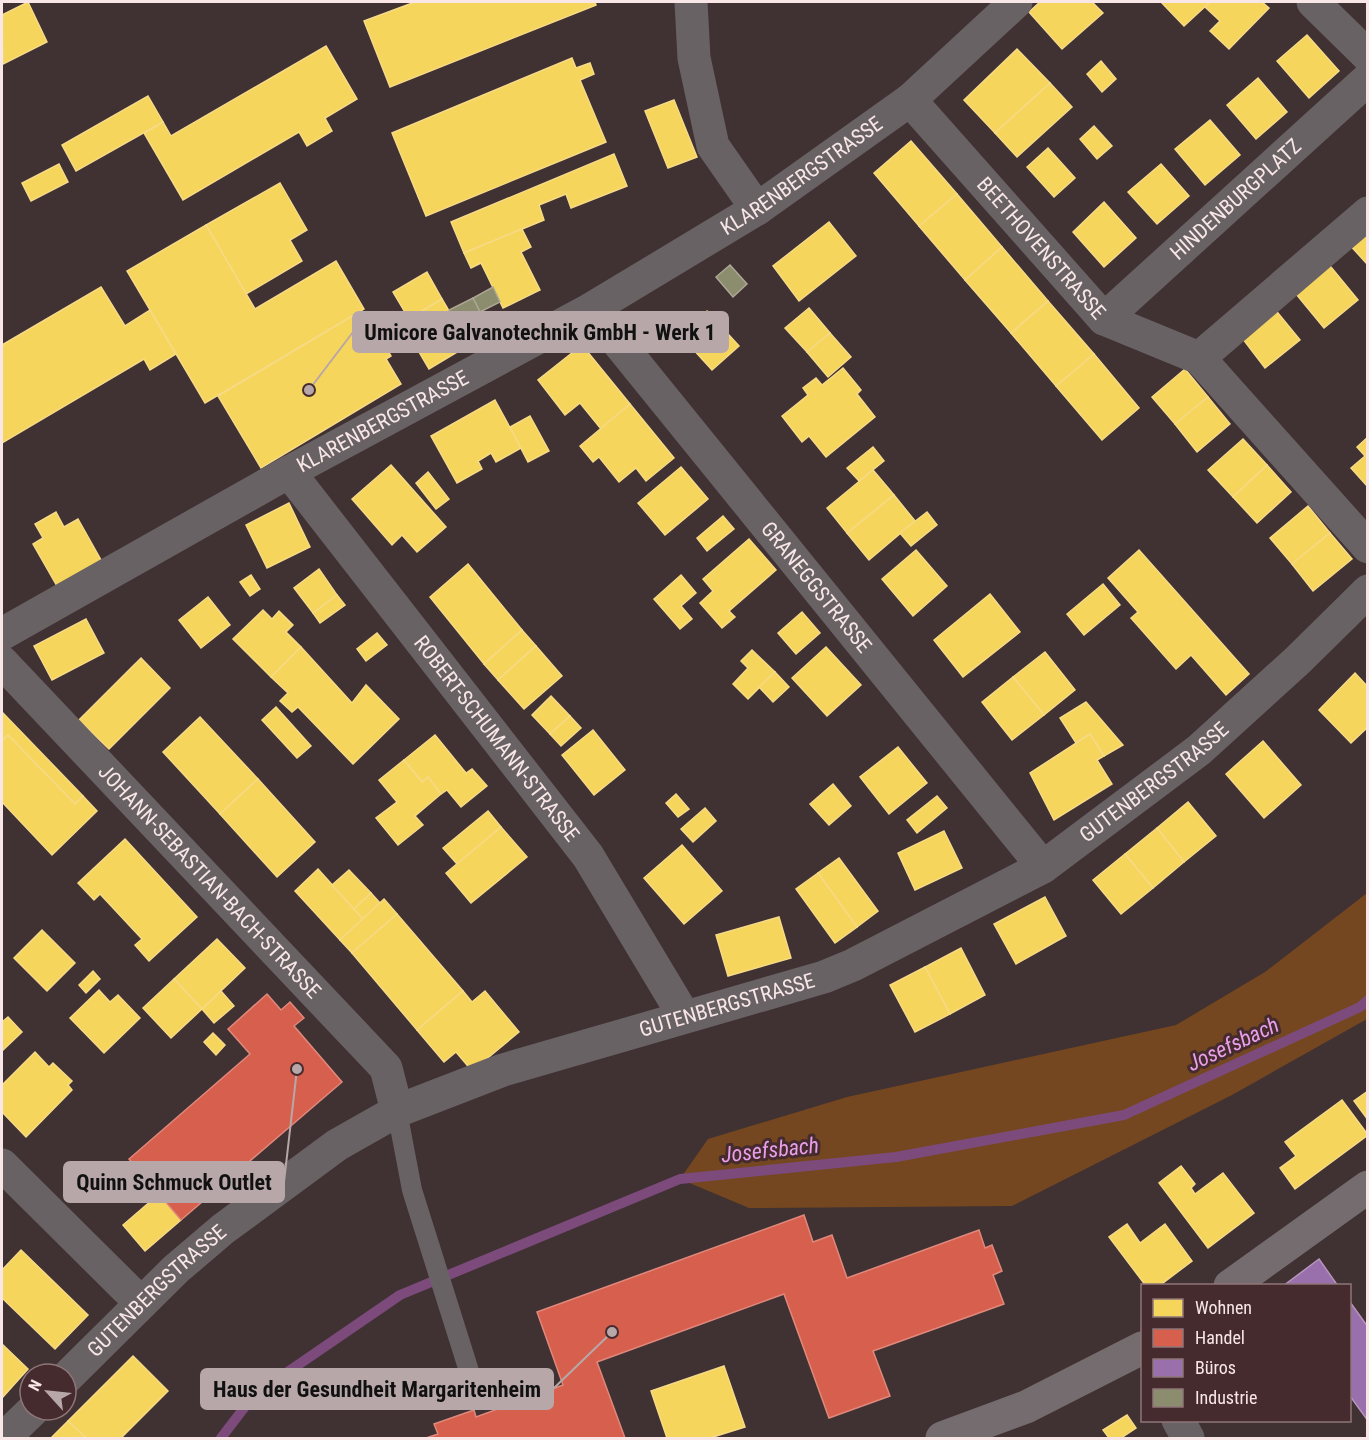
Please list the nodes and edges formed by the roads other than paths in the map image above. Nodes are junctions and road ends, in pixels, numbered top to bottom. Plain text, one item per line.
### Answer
1 (691, 2) edge
2 (1016, 2) edge
3 (1313, 2) edge
4 (1368, 56) edge
5 (1368, 79) edge
6 (910, 100) junction
7 (757, 209) junction
8 (1368, 213) edge
9 (591, 309) junction
10 (1104, 319) junction
11 (1199, 358) junction
12 (289, 472) junction
13 (1368, 547) edge
14 (1368, 591) edge
15 (2, 634) edge
16 (2, 662) edge
17 (1043, 867) junction
18 (684, 1016) junction
19 (397, 1111) junction
20 (2, 1165) edge
21 (1368, 1187) edge
22 (1233, 1284) edge
23 (141, 1303) junction
24 (1141, 1353) edge
25 (78, 1366) edge
26 (469, 1371) dead end
27 (21, 1422) edge
28 (1179, 1422) edge
29 (4, 1438) edge
30 (942, 1438) edge
31 (1188, 1438) edge

1 - 7 street
2 - 6 street, KLARENBERGSTRASSE
3 - 4 street
5 - 10 street, HINDENBURGPLATZ
6 - 7 street, KLARENBERGSTRASSE
6 - 10 street, BEETHOVENSTRASSE
7 - 9 street, KLARENBERGSTRASSE
8 - 11 street
9 - 12 street, KLARENBERGSTRASSE
9 - 17 street, GRANEGGSTRASSE
10 - 11 street, BEETHOVENSTRASSE
11 - 13 street, BEETHOVENSTRASSE
12 - 15 street, KLARENBERGSTRASSE
12 - 18 street, ROBERT-SCHUMANN-STRASSE
14 - 17 street, GUTENBERGSTRASSE
16 - 19 street, JOHANN-SEBASTIAN-BACH-STRASSE
17 - 18 street, GUTENBERGSTRASSE
18 - 19 street, GUTENBERGSTRASSE
19 - 23 street, GUTENBERGSTRASSE
19 - 26 lane
20 - 23 street
21 - 22 main road
23 - 25 street, GUTENBERGSTRASSE
24 - 30 main road
27 - 29 street
28 - 31 street

